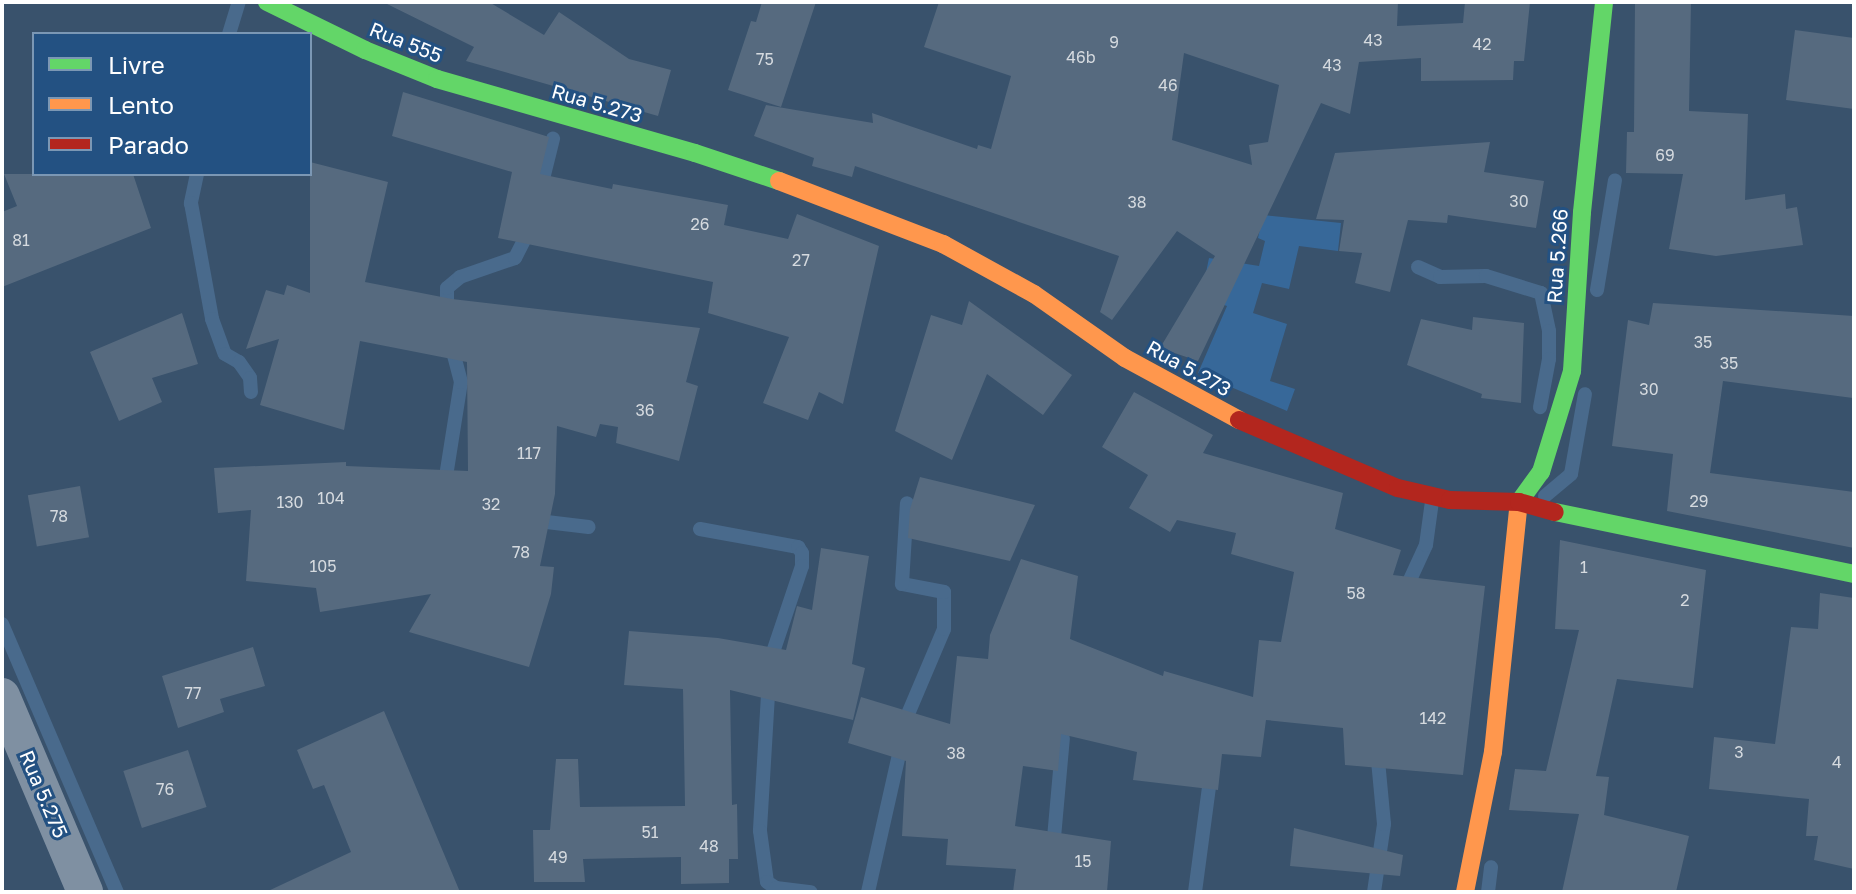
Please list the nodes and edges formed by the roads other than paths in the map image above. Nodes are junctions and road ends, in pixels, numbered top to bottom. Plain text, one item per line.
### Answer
1 (267, 2) edge
2 (1604, 2) edge
3 (534, 108) joint
4 (1519, 502) junction
5 (1854, 574) edge
6 (2, 696) edge
7 (85, 892) edge
8 (1465, 892) edge

1 - 3 street, Rua 555
2 - 4 street, Rua 5.266
3 - 4 street, Rua 5.273
4 - 5 street, Rua 5.273
4 - 8 street
6 - 7 street, Rua 5.275

